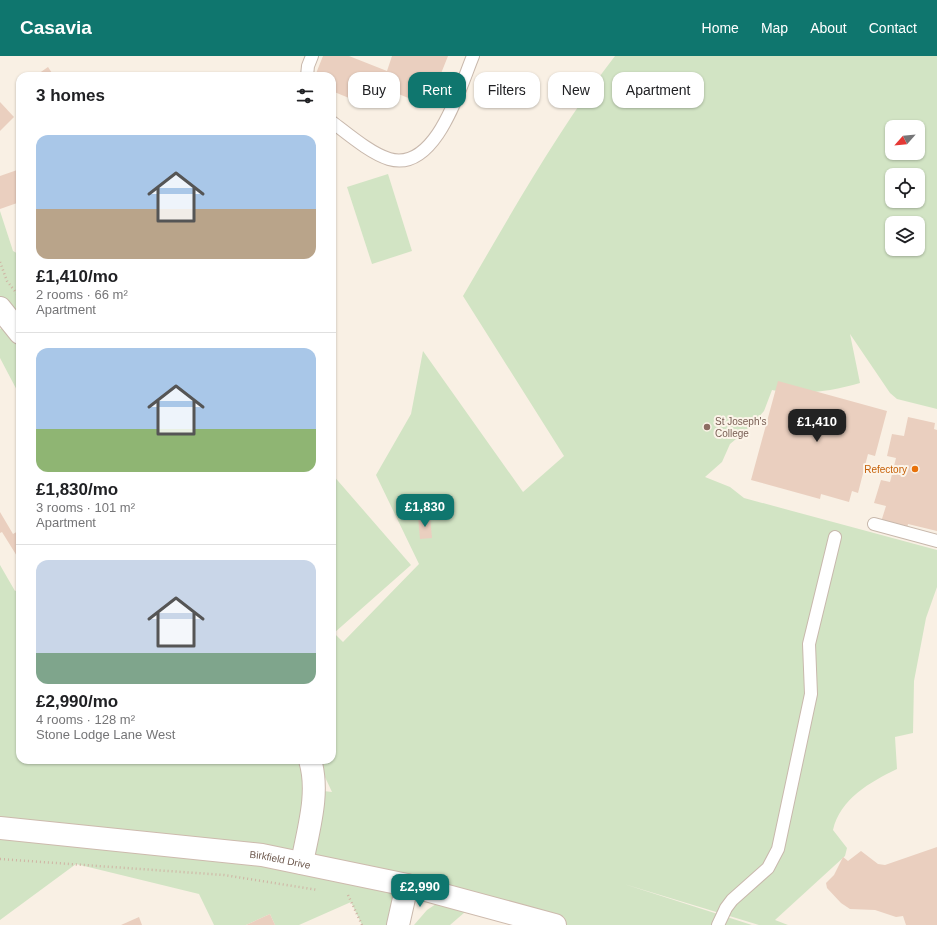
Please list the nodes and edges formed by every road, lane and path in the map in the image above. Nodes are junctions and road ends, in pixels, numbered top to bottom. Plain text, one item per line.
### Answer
1 (312, 56) edge
2 (473, 56) edge
3 (307, 72) edge
4 (336, 125) edge
5 (0, 262) edge
6 (16, 292) edge
7 (0, 308) edge
8 (16, 328) edge
9 (874, 524) dead end
10 (835, 537) dead end
11 (937, 541) edge
12 (311, 764) edge
13 (0, 828) edge
14 (0, 859) edge
15 (302, 863) junction
16 (407, 885) junction
17 (324, 891) dead end
18 (340, 893) dead end
19 (348, 895) junction
20 (356, 896) dead end
21 (362, 925) edge
22 (398, 925) edge
23 (555, 925) edge
24 (718, 925) edge

1 - 3 lane
2 - 4 lane
5 - 6 path
7 - 8 street
9 - 11 lane
10 - 24 lane
12 - 15 street
13 - 15 street, Birkfield Drive
14 - 17 path
15 - 16 street, Birkfield Drive
16 - 22 street
16 - 23 street, Birkfield Drive
18 - 19 path
19 - 20 path
19 - 21 path

